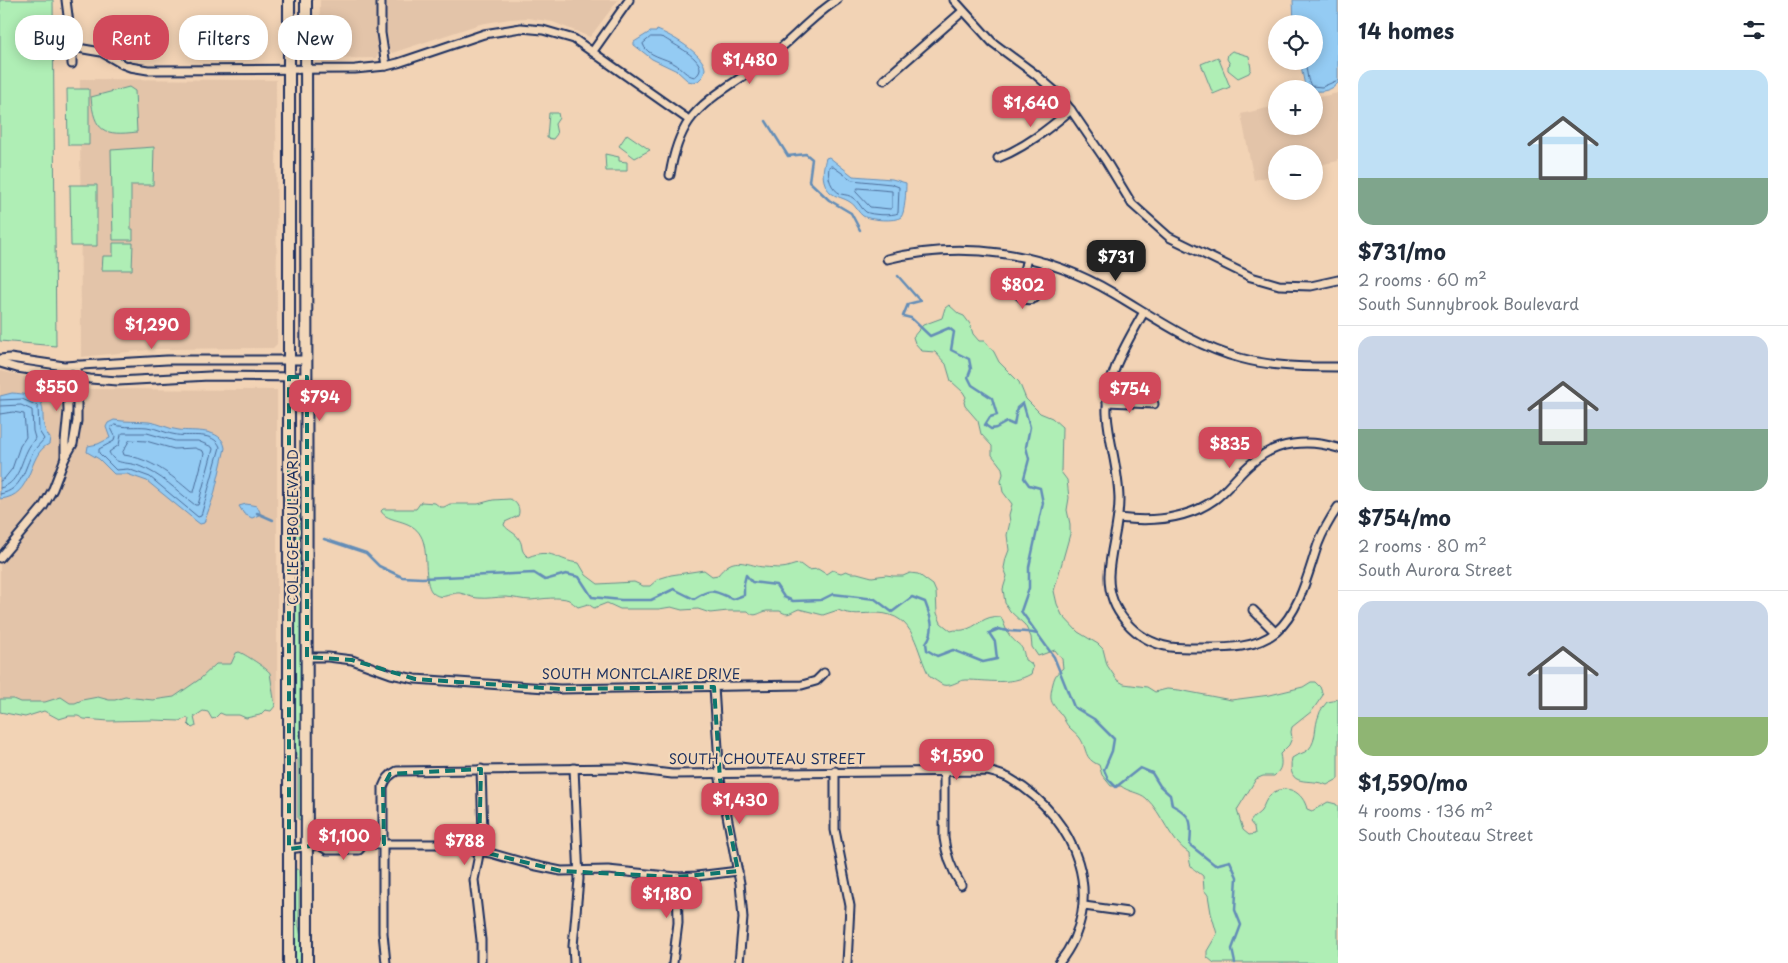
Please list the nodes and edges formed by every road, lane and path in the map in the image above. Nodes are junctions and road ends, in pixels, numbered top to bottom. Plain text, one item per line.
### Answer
1 (66, 0) edge
2 (289, 0) edge
3 (306, 0) edge
4 (381, 0) edge
5 (629, 0) edge
6 (837, 0) edge
7 (954, 0) edge
8 (963, 11) junction
9 (68, 15) edge
10 (83, 48) edge
11 (594, 51) junction
12 (72, 60) edge
13 (72, 64) dead end
14 (386, 66) junction
15 (289, 69) junction
16 (305, 69) junction
17 (884, 80) dead end
18 (1071, 110) junction
19 (689, 120) junction
20 (998, 158) dead end
21 (670, 175) dead end
22 (1027, 258) junction
23 (887, 259) dead end
24 (1046, 263) junction
25 (1338, 280) edge
26 (1144, 312) junction
27 (289, 360) junction
28 (307, 360) junction
29 (0, 361) edge
30 (77, 365) junction
31 (68, 366) junction
32 (1338, 367) edge
33 (67, 375) junction
34 (77, 377) junction
35 (289, 377) junction
36 (307, 377) junction
37 (1107, 402) junction
38 (1154, 404) dead end
39 (1338, 448) edge
40 (65, 458) junction
41 (1338, 508) edge
42 (1118, 518) junction
43 (0, 558) edge
44 (1253, 610) dead end
45 (1275, 632) junction
46 (307, 658) junction
47 (824, 673) dead end
48 (714, 687) junction
49 (574, 768) junction
50 (481, 769) junction
51 (944, 770) junction
52 (835, 772) junction
53 (719, 774) junction
54 (364, 844) junction
55 (384, 844) junction
56 (319, 845) junction
57 (308, 847) junction
58 (290, 849) junction
59 (479, 851) junction
60 (579, 871) junction
61 (738, 871) junction
62 (677, 876) junction
63 (961, 885) dead end
64 (1084, 906) junction
65 (1128, 912) dead end
66 (290, 963) edge
67 (307, 963) edge
68 (386, 963) edge
69 (482, 963) edge
70 (574, 963) edge
71 (673, 963) edge
72 (739, 963) edge
73 (847, 963) edge
74 (1059, 963) edge

1 - 9 street
2 - 15 main road, COLLEGE BOULEVARD
3 - 16 main road, COLLEGE BOULEVARD
4 - 14 street
5 - 11 street
6 - 19 street
7 - 8 street
8 - 17 street
8 - 18 street
10 - 15 street
11 - 14 street
11 - 19 street
12 - 13 street
14 - 16 street
15 - 16 street
15 - 27 main road, COLLEGE BOULEVARD
16 - 28 main road, COLLEGE BOULEVARD
18 - 20 street
18 - 25 street
19 - 21 street
22 - 23 street
22 - 24 street
22 - 24 street
24 - 26 street
26 - 32 street
26 - 37 street
27 - 28 street
27 - 30 street
27 - 35 main road, COLLEGE BOULEVARD
28 - 36 main road, COLLEGE BOULEVARD
29 - 31 street
29 - 33 street
30 - 31 street
30 - 34 street
31 - 33 street
33 - 34 street
33 - 40 street
34 - 35 street
34 - 40 street
35 - 36 street
35 - 58 main road, COLLEGE BOULEVARD
36 - 46 main road, COLLEGE BOULEVARD
37 - 38 street
37 - 42 street
39 - 42 street
40 - 43 street
41 - 45 street
42 - 45 street
44 - 45 street
46 - 48 street, SOUTH MONTCLAIRE DRIVE
46 - 57 main road, COLLEGE BOULEVARD
47 - 48 street, SOUTH MONTCLAIRE DRIVE
48 - 53 street
49 - 50 street, SOUTH CHOUTEAU STREET
49 - 53 street, SOUTH CHOUTEAU STREET
49 - 60 street
50 - 55 street, SOUTH CHOUTEAU STREET
50 - 59 street
51 - 52 street, SOUTH CHOUTEAU STREET
51 - 63 street
51 - 64 street, SOUTH CHOUTEAU STREET
52 - 53 street, SOUTH CHOUTEAU STREET
52 - 73 street
53 - 61 street
54 - 55 street
54 - 56 street
54 - 56 street
55 - 59 street
55 - 68 street
56 - 57 street
57 - 58 street
57 - 67 main road, COLLEGE BOULEVARD
58 - 66 main road, COLLEGE BOULEVARD
59 - 60 street
59 - 69 street
60 - 62 street
60 - 70 street
61 - 62 street
61 - 72 street
62 - 71 street
64 - 65 street
64 - 74 street, SOUTH CHOUTEAU STREET

